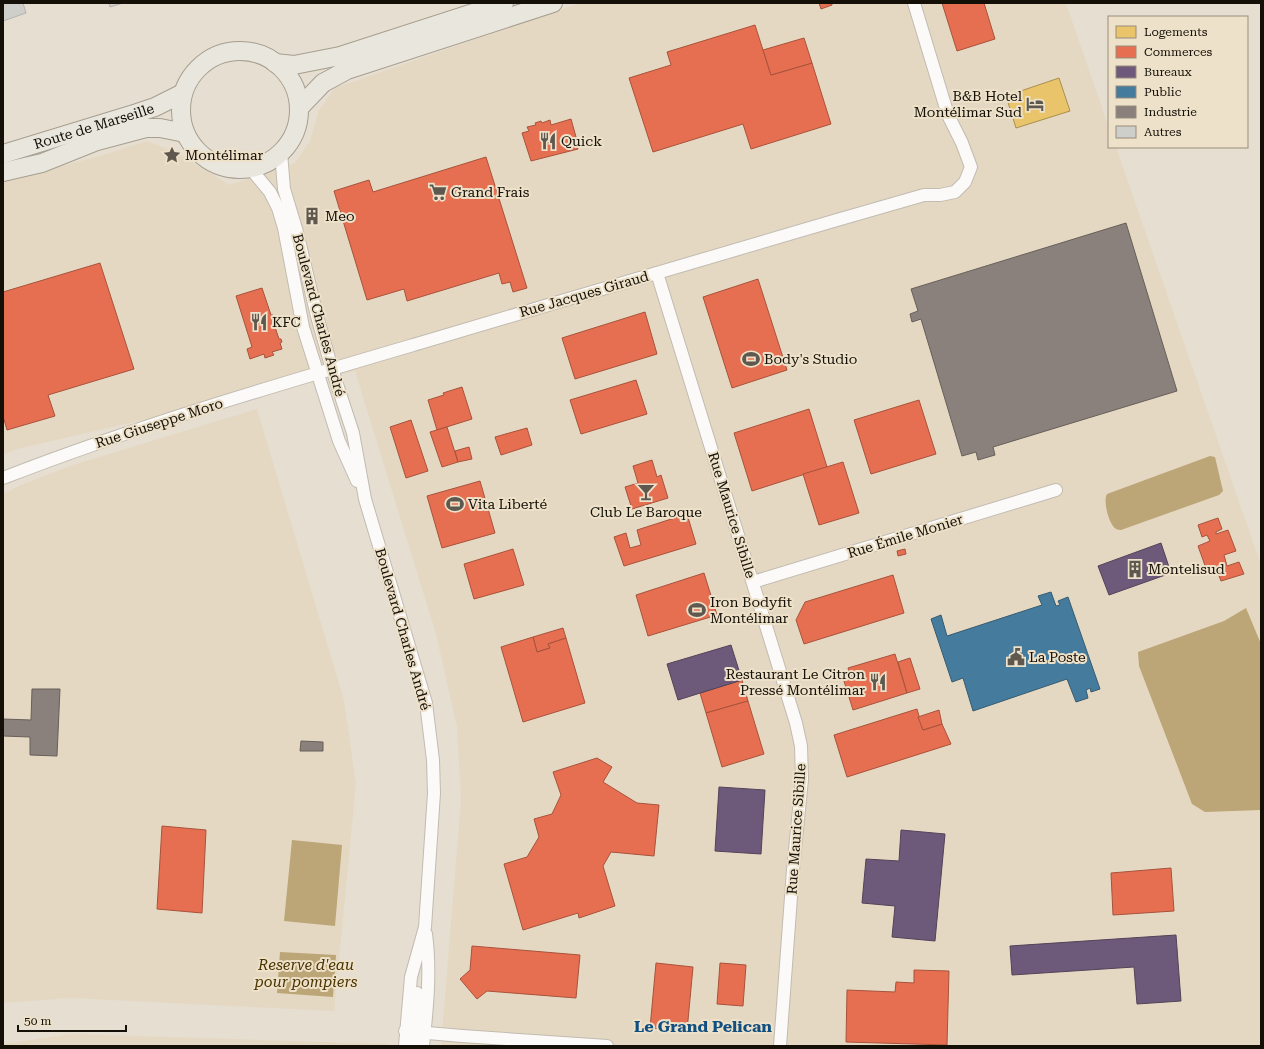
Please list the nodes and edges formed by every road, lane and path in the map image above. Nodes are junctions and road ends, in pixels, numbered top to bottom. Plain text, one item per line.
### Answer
1 (504, 3) edge
2 (553, 3) edge
3 (914, 3) edge
4 (275, 63) junction
5 (183, 92) junction
6 (299, 108) junction
7 (185, 134) junction
8 (281, 153) junction
9 (3, 154) edge
10 (251, 169) junction
11 (3, 172) edge
12 (657, 273) junction
13 (324, 371) junction
14 (3, 478) edge
15 (1056, 490) dead end
16 (365, 499) junction
17 (753, 582) junction
18 (425, 927) junction
19 (415, 1031) junction
20 (405, 1046) edge
21 (414, 1046) edge
22 (423, 1046) edge
23 (607, 1046) edge
24 (780, 1046) edge

1 - 4 main road
2 - 6 main road
3 - 12 street, Rue Jacques Giraud
4 - 5 main road
4 - 6 main road
5 - 7 main road
5 - 9 main road, Route de Marseille
6 - 8 main road
7 - 10 main road
7 - 11 main road, Route de Marseille
8 - 10 main road
8 - 13 street, Boulevard Charles André
10 - 13 street, Boulevard Charles André
12 - 13 street, Rue Jacques Giraud
12 - 17 street, Rue Maurice Sibille
13 - 14 street, Rue Giuseppe Moro
13 - 16 street, Boulevard Charles André
13 - 16 street, Boulevard Charles André
15 - 17 street, Rue Émile Monier
16 - 18 street, Boulevard Charles André
17 - 24 street, Rue Maurice Sibille
18 - 19 street, Boulevard Charles André
18 - 19 street, Boulevard Charles André
19 - 20 street, Boulevard Charles André
19 - 21 street
19 - 22 street, Boulevard Charles André
19 - 23 street

